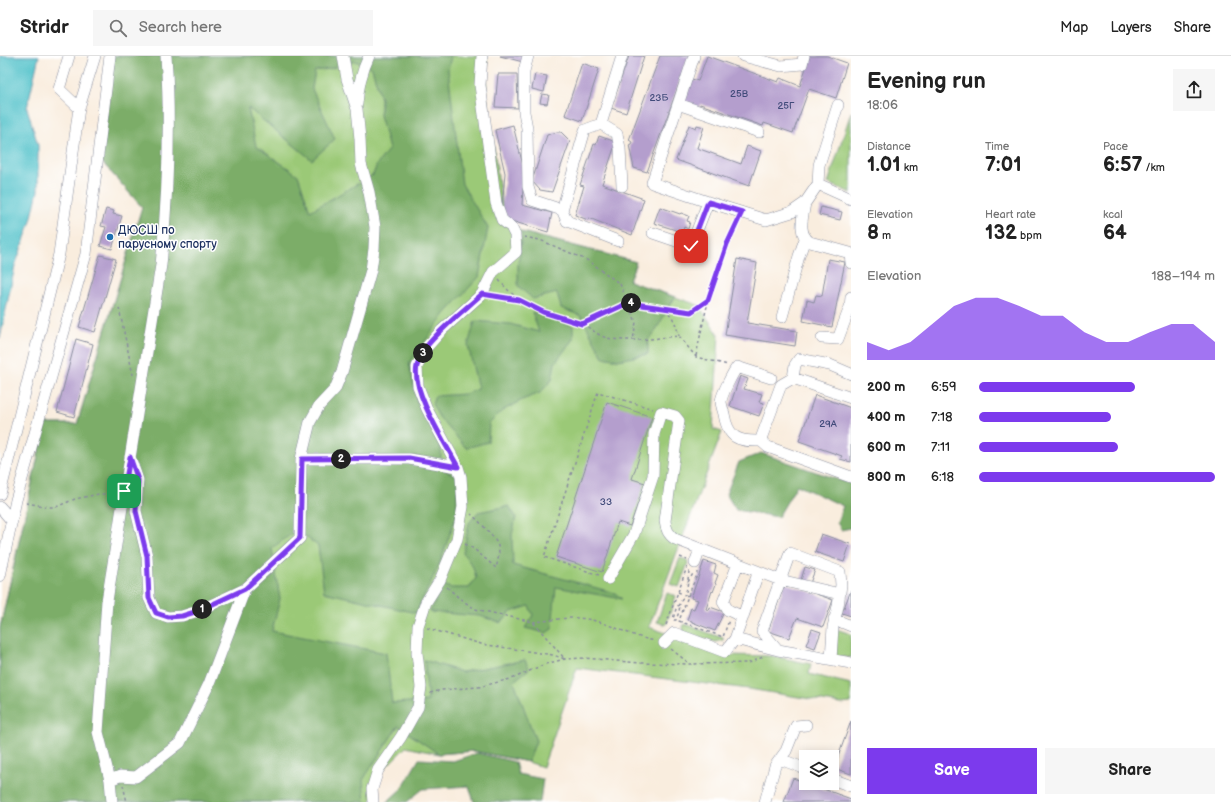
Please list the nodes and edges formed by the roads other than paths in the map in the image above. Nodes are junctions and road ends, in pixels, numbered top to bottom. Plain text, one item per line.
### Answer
1 (69, 56) edge
2 (95, 56) edge
3 (110, 56) edge
4 (166, 56) edge
5 (343, 56) edge
6 (369, 56) edge
7 (482, 56) edge
8 (528, 56) edge
9 (622, 56) edge
10 (694, 56) edge
11 (743, 56) edge
12 (804, 56) edge
13 (678, 104) junction
14 (838, 105) dead end
15 (79, 108) junction
16 (357, 109) junction
17 (601, 124) junction
18 (759, 132) dead end
19 (818, 184) junction
20 (622, 186) dead end
21 (851, 199) edge
22 (708, 202) junction
23 (805, 202) junction
24 (562, 210) junction
25 (653, 233) dead end
26 (805, 239) junction
27 (618, 241) dead end
28 (851, 263) edge
29 (851, 297) edge
30 (782, 317) dead end
31 (822, 338) dead end
32 (851, 374) edge
33 (771, 378) dead end
34 (793, 378) junction
35 (851, 398) edge
36 (761, 441) junction
37 (130, 457) junction
38 (302, 459) junction
39 (458, 467) junction
40 (851, 477) edge
41 (0, 494) edge
42 (0, 507) edge
43 (12, 521) junction
44 (700, 549) junction
45 (738, 564) junction
46 (694, 567) road end
47 (0, 576) edge
48 (608, 578) road end
49 (756, 579) dead end
50 (780, 580) junction
51 (245, 589) junction
52 (840, 594) junction
53 (743, 616) junction
54 (834, 619) junction
55 (851, 626) edge
56 (735, 639) junction
57 (664, 643) road end
58 (778, 650) junction
59 (831, 659) junction
60 (851, 663) edge
61 (806, 725) dead end
62 (780, 759) junction
63 (799, 766) edge
64 (115, 778) junction
65 (839, 782) edge
66 (851, 786) edge
67 (112, 802) edge
68 (373, 802) edge
69 (765, 802) edge

1 - 15 lane
2 - 15 lane
3 - 43 lane
4 - 37 lane
5 - 16 lane
6 - 16 lane
7 - 39 lane
8 - 24 lane
9 - 17 lane
10 - 13 lane
11 - 12 lane
13 - 18 lane
13 - 22 lane
14 - 19 lane
15 - 41 lane
16 - 38 lane
17 - 20 lane
17 - 24 lane
19 - 21 lane
19 - 23 lane
22 - 23 lane
22 - 25 lane
23 - 26 lane
24 - 27 lane
26 - 28 lane
26 - 30 lane
29 - 31 lane
32 - 34 lane
33 - 36 lane
34 - 35 lane
34 - 36 lane
36 - 40 lane
37 - 51 lane
37 - 64 lane
38 - 39 lane
38 - 51 lane
39 - 68 lane
42 - 43 lane
43 - 47 lane
44 - 45 lane
44 - 46 lane
44 - 48 lane
45 - 50 lane
45 - 53 lane
49 - 53 lane
50 - 52 lane
50 - 52 lane
50 - 58 lane
51 - 64 lane
52 - 54 lane
53 - 56 lane
54 - 55 lane
54 - 59 lane
56 - 57 lane
56 - 58 lane
58 - 59 lane
59 - 60 lane
61 - 62 lane
62 - 63 lane
62 - 69 lane
64 - 67 lane
65 - 66 lane

